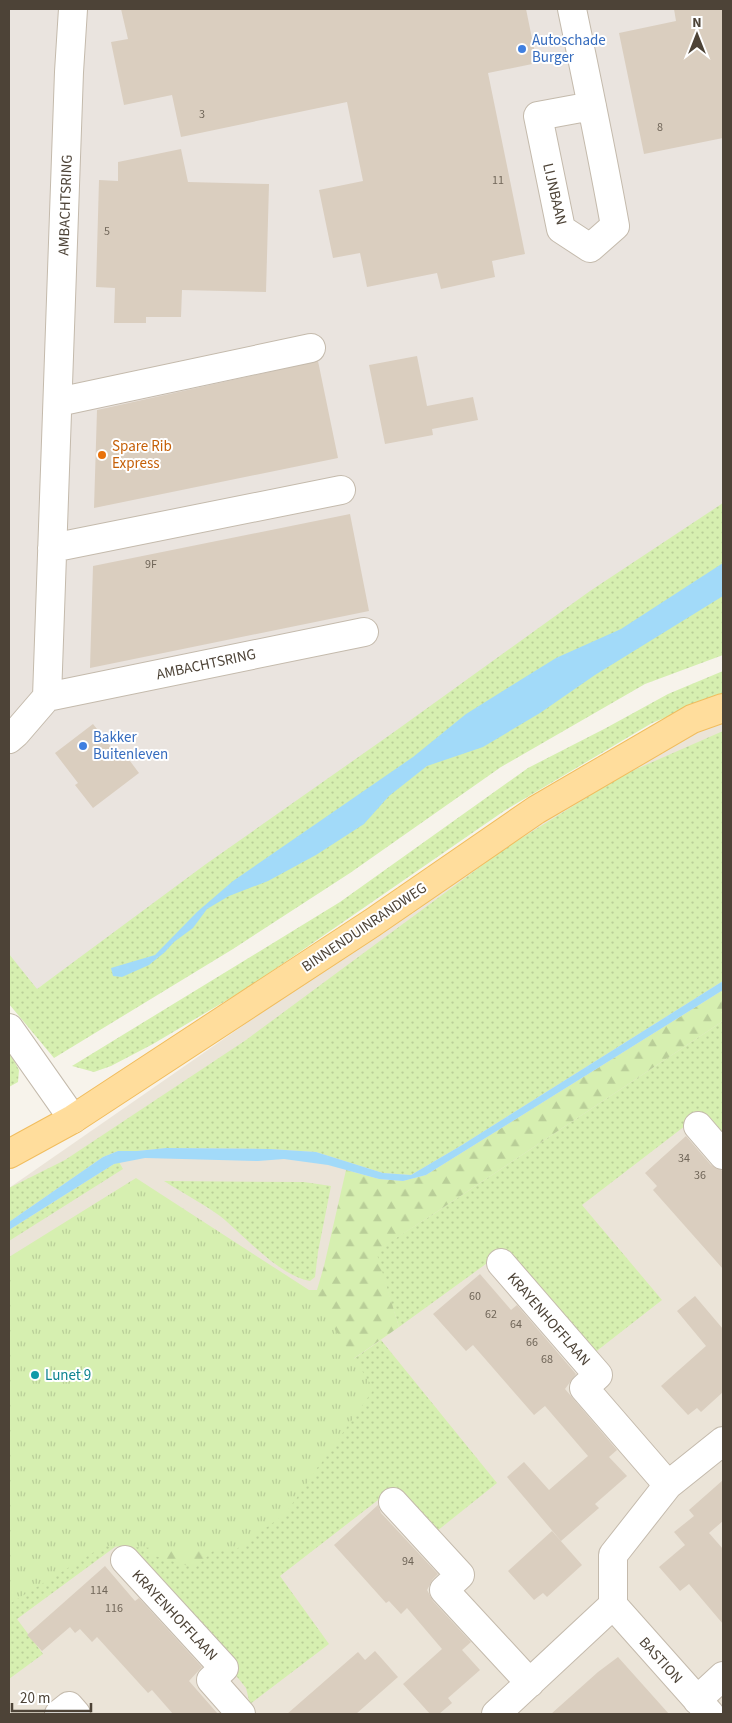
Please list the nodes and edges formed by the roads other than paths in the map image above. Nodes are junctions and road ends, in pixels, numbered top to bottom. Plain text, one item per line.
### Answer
1 (74, 9) edge
2 (572, 9) edge
3 (592, 106) junction
4 (311, 348) dead end
5 (58, 402) junction
6 (341, 490) dead end
7 (52, 548) junction
8 (364, 632) dead end
9 (47, 697) junction
10 (723, 708) edge
11 (9, 739) edge
12 (9, 1028) edge
13 (73, 1119) junction
14 (698, 1126) dead end
15 (9, 1154) edge
16 (723, 1155) edge
17 (501, 1263) dead end
18 (723, 1441) edge
19 (668, 1486) junction
20 (393, 1502) dead end
21 (125, 1560) dead end
22 (613, 1605) junction
23 (723, 1676) edge
24 (530, 1683) junction
25 (704, 1707) edge
26 (59, 1714) edge
27 (76, 1714) edge
28 (241, 1714) edge
29 (496, 1714) edge

1 - 5 street, AMBACHTSRING
2 - 3 street, LIJNBAAN
3 - 3 street, LIJNBAAN
4 - 5 street
5 - 7 street, AMBACHTSRING
6 - 7 street
7 - 9 street, AMBACHTSRING
8 - 9 street, AMBACHTSRING
9 - 11 street
10 - 13 main road, BINNENDUINRANDWEG
12 - 13 street
13 - 15 main road, BINNENDUINRANDWEG
14 - 16 street
17 - 19 street, KRAYENHOFFLAAN
18 - 19 street
19 - 22 street
20 - 24 street
21 - 28 street, KRAYENHOFFLAAN
22 - 24 street
22 - 25 street, BASTION
23 - 25 street
24 - 29 street
26 - 27 street

